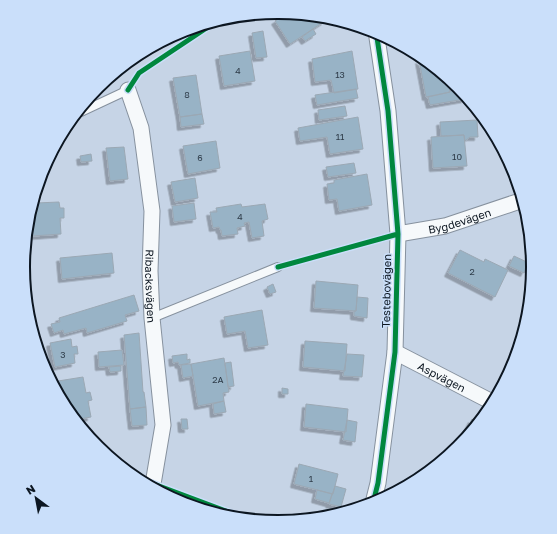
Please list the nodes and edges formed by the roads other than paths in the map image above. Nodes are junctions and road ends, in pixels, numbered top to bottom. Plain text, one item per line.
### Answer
1 (377, 40) edge
2 (128, 90) joint
3 (87, 109) edge
4 (518, 202) edge
5 (398, 234) junction
6 (278, 267) dead end
7 (152, 318) junction
8 (395, 352) junction
9 (488, 400) edge
10 (153, 482) edge
11 (375, 495) edge

1 - 5 street, Testebovägen
2 - 3 lane
2 - 7 street, Ribacksvägen
4 - 5 street, Bygdevägen
5 - 8 street, Testebovägen
6 - 7 lane
7 - 10 street, Ribacksvägen
8 - 9 street, Aspvägen
8 - 11 street, Testebovägen

